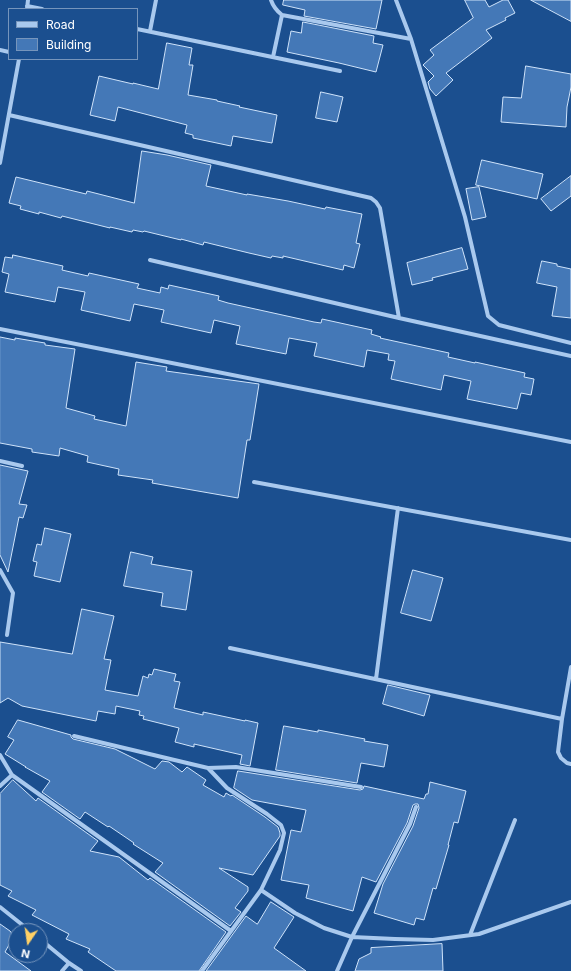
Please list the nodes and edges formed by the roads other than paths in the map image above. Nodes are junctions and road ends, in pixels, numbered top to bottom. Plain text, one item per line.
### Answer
1 (28, 0) edge
2 (156, 0) edge
3 (271, 0) edge
4 (396, 0) edge
5 (27, 7) edge
6 (282, 15) junction
7 (138, 29) edge
8 (150, 31) junction
9 (411, 39) junction
10 (273, 57) junction
11 (19, 60) edge
12 (340, 71) dead end
13 (9, 115) junction
14 (0, 163) edge
15 (150, 260) dead end
16 (399, 318) junction
17 (0, 329) edge
18 (571, 343) edge
19 (571, 356) edge
20 (571, 442) edge
21 (0, 461) edge
22 (22, 466) dead end
23 (254, 482) dead end
24 (398, 508) junction
25 (571, 540) edge
26 (0, 570) edge
27 (7, 635) dead end
28 (230, 648) dead end
29 (571, 667) edge
30 (376, 679) junction
31 (562, 719) junction
32 (74, 736) dead end
33 (0, 755) edge
34 (571, 764) edge
35 (208, 768) junction
36 (12, 775) junction
37 (0, 786) edge
38 (361, 787) dead end
39 (416, 807) dead end
40 (515, 820) dead end
41 (261, 890) junction
42 (571, 902) edge
43 (0, 907) edge
44 (20, 923) edge
45 (231, 931) junction
46 (470, 935) junction
47 (352, 936) junction
48 (48, 946) edge
49 (69, 963) junction
50 (62, 971) edge
51 (81, 971) edge
52 (202, 971) edge
53 (337, 971) edge

1 - 5 street
2 - 8 street
3 - 6 street
4 - 9 street
6 - 9 street
6 - 10 street
7 - 8 street
8 - 10 street
9 - 18 street
10 - 12 street
11 - 13 street
13 - 14 street
13 - 16 street
15 - 16 street
16 - 19 street
17 - 20 street
21 - 22 street
23 - 24 street
24 - 25 street
24 - 30 street
26 - 27 street
28 - 30 street
29 - 31 street
30 - 31 street
31 - 34 street
32 - 35 street
33 - 36 street
35 - 38 street
35 - 41 street
36 - 37 street
36 - 45 street
39 - 47 street
40 - 46 street
41 - 45 street
41 - 47 street
42 - 46 street
43 - 44 street
45 - 52 street
46 - 47 street
47 - 53 street
48 - 49 street
49 - 50 street
49 - 51 street

